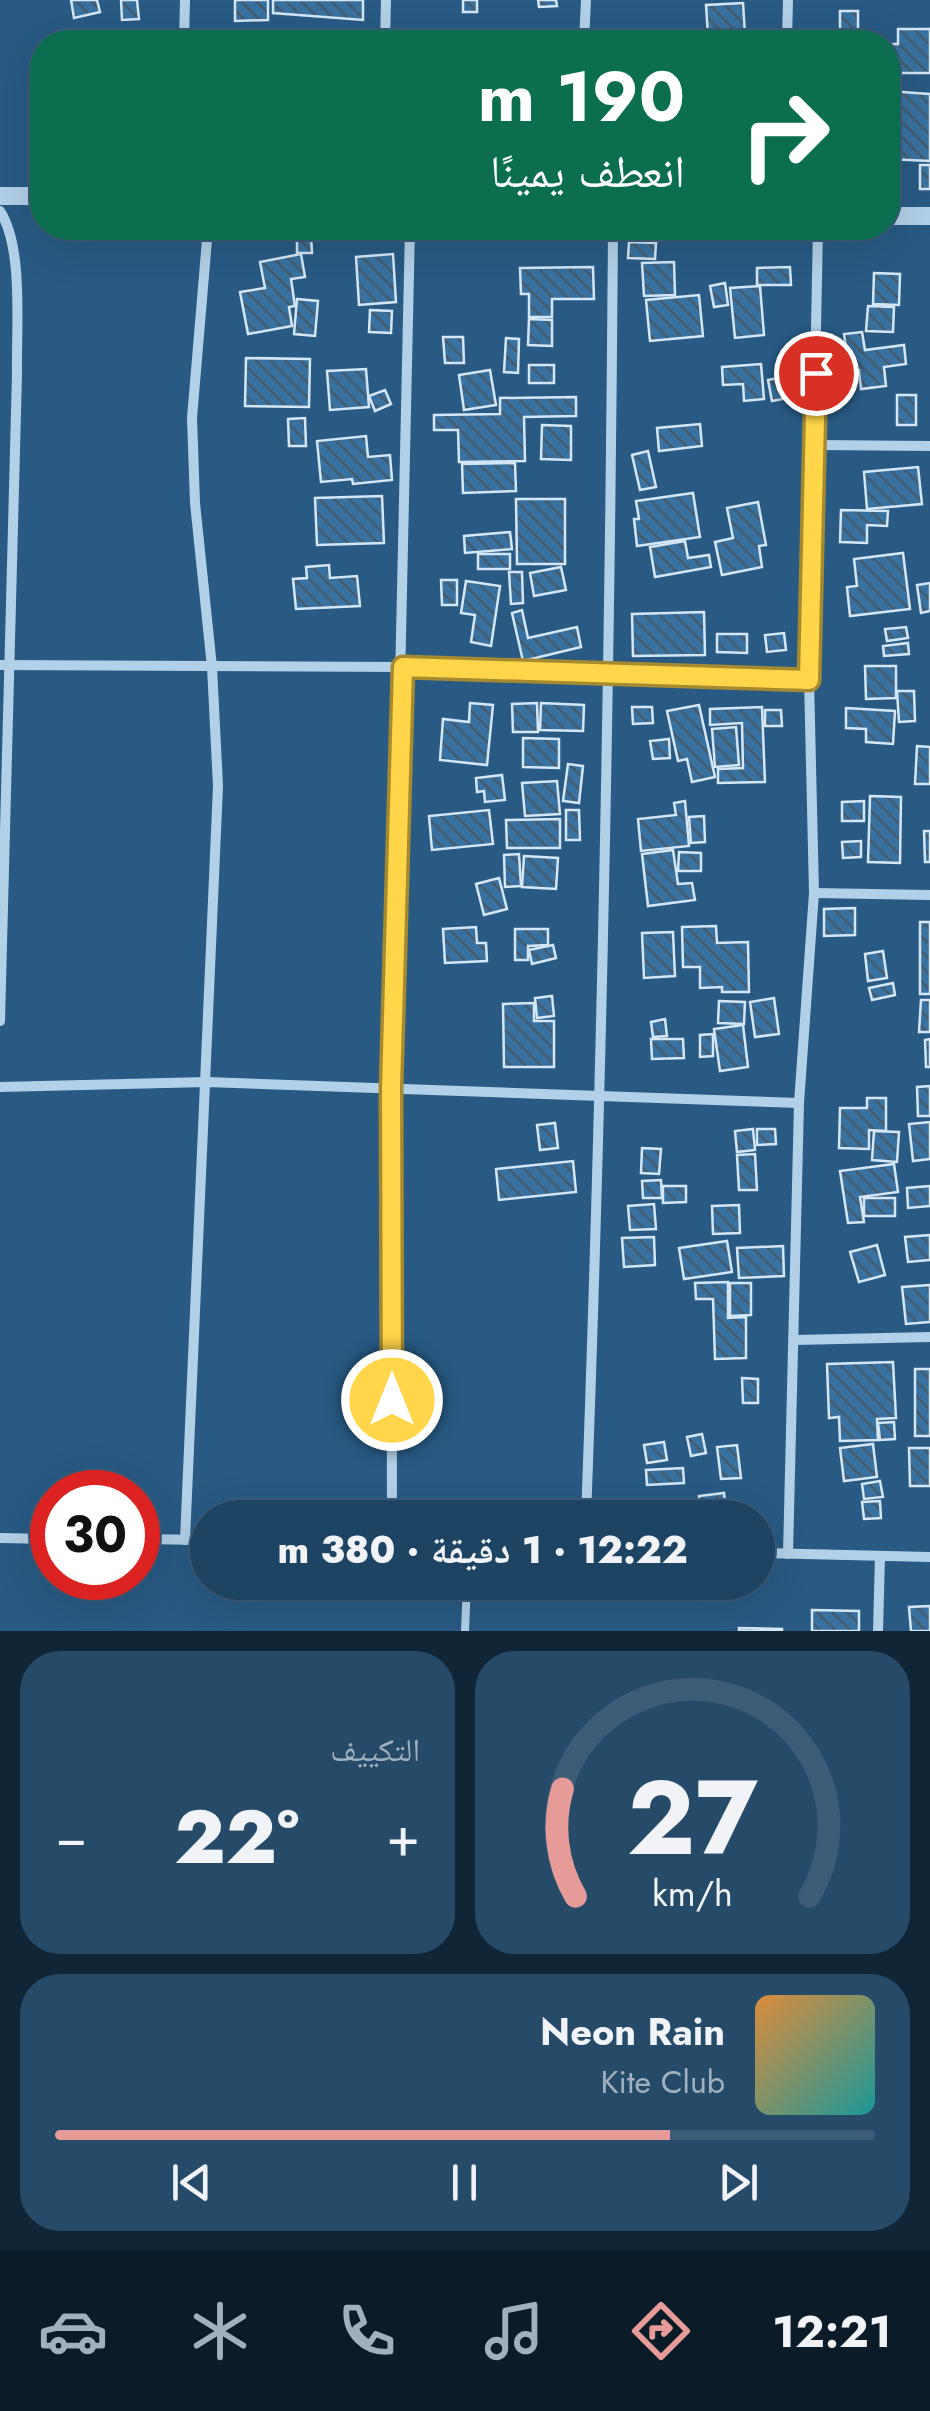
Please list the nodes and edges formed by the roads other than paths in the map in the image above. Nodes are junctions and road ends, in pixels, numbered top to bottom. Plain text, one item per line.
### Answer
1 (185, 0) edge
2 (386, 0) edge
3 (586, 0) edge
4 (788, 0) edge
5 (184, 30) edge
6 (385, 30) edge
7 (585, 30) edge
8 (787, 30) edge
9 (0, 196) edge
10 (30, 196) edge
11 (0, 211) edge
12 (900, 216) edge
13 (930, 216) edge
14 (207, 240) edge
15 (410, 240) edge
16 (613, 240) edge
17 (818, 240) edge
18 (816, 445) junction
19 (930, 446) edge
20 (4, 665) edge
21 (212, 667) junction
22 (403, 667) junction
23 (610, 676) junction
24 (809, 680) junction
25 (814, 893) junction
26 (930, 895) edge
27 (0, 1021) edge
28 (207, 1082) junction
29 (0, 1087) edge
30 (391, 1088) junction
31 (602, 1094) junction
32 (799, 1103) junction
33 (930, 1337) edge
34 (795, 1340) junction
35 (392, 1500) edge
36 (587, 1500) edge
37 (0, 1538) edge
38 (30, 1539) edge
39 (160, 1540) edge
40 (185, 1540) junction
41 (190, 1540) edge
42 (775, 1554) edge
43 (788, 1554) junction
44 (880, 1556) junction
45 (930, 1557) edge
46 (466, 1600) edge
47 (465, 1631) edge
48 (878, 1631) edge

1 - 5 street
2 - 6 street
3 - 7 street
4 - 8 street
9 - 10 street
11 - 20 street
12 - 13 street
14 - 21 street
15 - 22 street
16 - 23 street
17 - 18 street
18 - 19 street
18 - 24 street
20 - 21 street
20 - 27 street
21 - 22 street
21 - 28 street
22 - 23 street
22 - 30 street
23 - 24 street
23 - 31 street
24 - 25 street
25 - 26 street
25 - 32 street
28 - 29 street
28 - 30 street
28 - 40 street
30 - 31 street
30 - 35 street
31 - 32 street
31 - 36 street
32 - 34 street
33 - 34 street
34 - 43 street
37 - 38 street
39 - 40 street
40 - 41 street
42 - 43 street
43 - 44 street
44 - 45 street
44 - 48 street
46 - 47 lane

